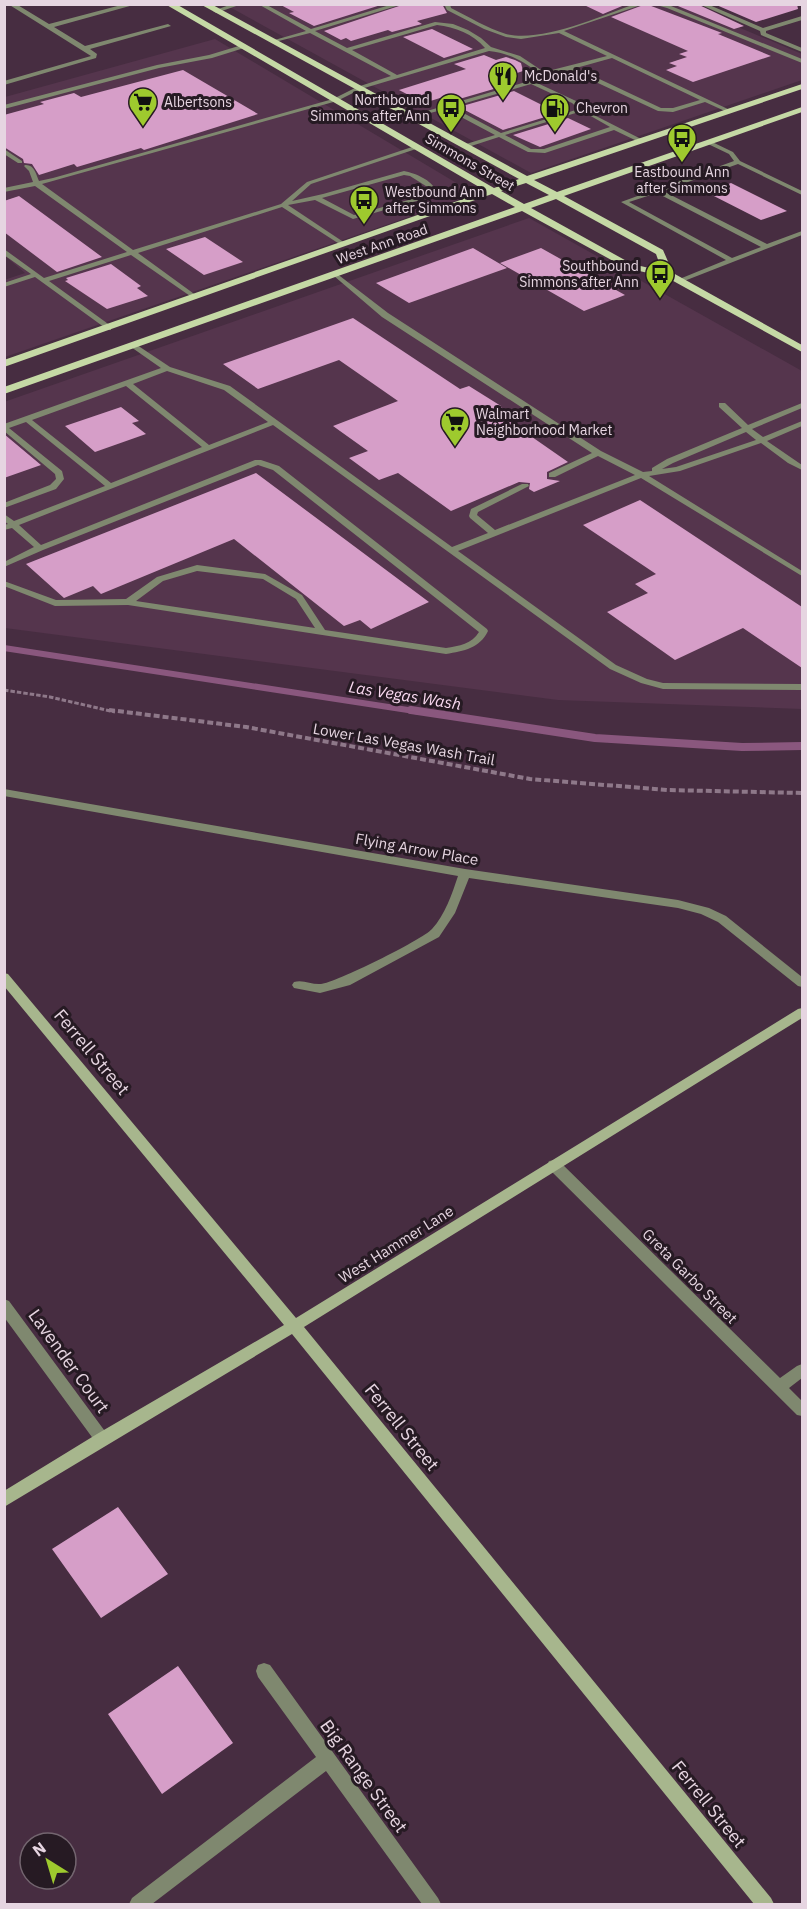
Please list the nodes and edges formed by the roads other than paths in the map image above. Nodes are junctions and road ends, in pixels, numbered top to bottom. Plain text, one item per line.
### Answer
1 (28, 4) edge
2 (134, 4) edge
3 (169, 4) edge
4 (204, 4) edge
5 (240, 4) edge
6 (401, 4) edge
7 (447, 4) edge
8 (642, 4) edge
9 (655, 4) edge
10 (700, 4) edge
11 (263, 5) edge
12 (14, 6) edge
13 (216, 11) junction
14 (4, 12) edge
15 (458, 13) junction
16 (802, 18) edge
17 (437, 23) junction
18 (50, 26) junction
19 (168, 26) dead end
20 (763, 30) junction
21 (310, 31) junction
22 (559, 31) junction
23 (794, 40) dead end
24 (273, 42) junction
25 (786, 43) junction
26 (242, 47) junction
27 (84, 48) junction
28 (489, 49) junction
29 (347, 50) junction
30 (802, 50) edge
31 (612, 56) junction
32 (802, 61) edge
33 (571, 68) junction
34 (543, 74) junction
35 (397, 77) junction
36 (4, 82) edge
37 (531, 82) junction
38 (802, 86) edge
39 (359, 88) junction
40 (335, 100) junction
41 (705, 100) junction
42 (447, 106) junction
43 (4, 107) edge
44 (584, 109) junction
45 (802, 110) edge
46 (729, 111) junction
47 (412, 117) junction
48 (614, 128) junction
49 (501, 135) junction
50 (641, 141) junction
51 (710, 143) junction
52 (465, 146) junction
53 (417, 147) junction
54 (4, 152) edge
55 (20, 162) dead end
56 (738, 162) junction
57 (27, 166) dead end
58 (527, 180) junction
59 (37, 184) junction
60 (6, 188) edge
61 (657, 190) junction
62 (493, 191) junction
63 (802, 194) edge
64 (559, 197) junction
65 (317, 198) junction
66 (283, 205) junction
67 (652, 206) dead end
68 (525, 209) junction
69 (640, 210) junction
70 (666, 213) dead end
71 (653, 218) junction
72 (681, 220) dead end
73 (668, 225) junction
74 (693, 228) dead end
75 (680, 232) junction
76 (802, 232) edge
77 (706, 235) dead end
78 (693, 239) junction
79 (343, 244) junction
80 (725, 244) dead end
81 (767, 247) junction
82 (711, 249) junction
83 (4, 251) edge
84 (133, 252) junction
85 (731, 260) junction
86 (36, 275) junction
87 (336, 275) junction
88 (674, 278) junction
89 (44, 280) junction
90 (4, 285) edge
91 (195, 297) junction
92 (121, 336) junction
93 (802, 349) edge
94 (4, 364) edge
95 (167, 369) junction
96 (127, 383) junction
97 (4, 391) edge
98 (723, 405) dead end
99 (802, 405) edge
100 (27, 419) junction
101 (274, 422) junction
102 (802, 423) edge
103 (4, 427) edge
104 (747, 430) junction
105 (763, 440) junction
106 (208, 448) junction
107 (598, 453) junction
108 (802, 468) edge
109 (652, 472) junction
110 (552, 475) dead end
111 (642, 475) junction
112 (110, 486) junction
113 (525, 486) dead end
114 (4, 506) edge
115 (4, 516) edge
116 (14, 525) junction
117 (4, 528) edge
118 (494, 534) junction
119 (40, 548) junction
120 (452, 550) junction
121 (4, 565) edge
122 (802, 574) edge
123 (4, 583) edge
124 (128, 602) junction
125 (322, 632) junction
126 (802, 687) edge
127 (4, 792) edge
128 (465, 873) junction
129 (4, 978) edge
130 (802, 983) edge
131 (298, 986) dead end
132 (802, 1012) edge
133 (554, 1165) junction
134 (4, 1305) edge
135 (294, 1326) junction
136 (802, 1370) edge
137 (779, 1388) junction
138 (802, 1410) edge
139 (102, 1439) junction
140 (4, 1500) edge
141 (264, 1671) dead end
142 (327, 1759) junction
143 (138, 1905) edge
144 (432, 1905) edge
145 (765, 1905) edge

1 - 12 street
2 - 18 street
3 - 26 main road, Simmons Street
4 - 13 main road, Simmons Street
5 - 13 lane
6 - 21 lane
7 - 15 lane
8 - 22 lane
9 - 32 lane
10 - 20 lane
11 - 21 lane
12 - 14 street
12 - 18 street
13 - 24 main road, Simmons Street
15 - 17 lane
15 - 22 lane
16 - 20 lane
17 - 28 lane
17 - 29 lane
18 - 27 street
19 - 27 street
20 - 25 lane
21 - 24 lane
21 - 29 lane
22 - 31 lane
23 - 25 lane
24 - 39 main road, Simmons Street
25 - 30 lane
26 - 40 main road, Simmons Street
26 - 43 lane
27 - 36 street
28 - 34 lane
28 - 35 lane
29 - 35 lane
31 - 33 lane
31 - 41 lane
33 - 34 lane
33 - 41 lane
34 - 37 lane
35 - 39 lane
37 - 42 lane
37 - 44 lane
38 - 46 main road, West Ann Road
39 - 40 lane
39 - 47 main road, Simmons Street
40 - 53 main road, Simmons Street
40 - 59 lane
41 - 46 lane
42 - 47 lane
42 - 49 lane
44 - 48 lane
44 - 49 lane
45 - 51 main road, West Ann Road
46 - 50 main road, West Ann Road
47 - 52 main road, Simmons Street
48 - 49 lane
48 - 50 lane
49 - 52 lane
50 - 58 main road, West Ann Road
51 - 56 lane
51 - 64 main road, West Ann Road
52 - 58 main road, Simmons Street
53 - 62 main road, Simmons Street
53 - 66 lane
54 - 55 lane
56 - 61 lane
56 - 63 lane
57 - 59 lane
58 - 62 main road, West Ann Road
58 - 64 main road, Simmons Street
59 - 60 lane
59 - 84 lane
61 - 69 lane
61 - 81 lane
62 - 68 main road, Simmons Street
62 - 79 main road, West Ann Road
64 - 68 main road, West Ann Road
64 - 88 main road, Simmons Street
65 - 65 lane
65 - 66 lane
66 - 79 lane
66 - 84 lane
67 - 69 lane
68 - 87 main road, West Ann Road
68 - 88 main road, Simmons Street
69 - 71 lane
70 - 71 lane
71 - 73 lane
72 - 73 lane
73 - 75 lane
74 - 75 lane
75 - 78 lane
76 - 81 lane
77 - 78 lane
78 - 82 lane
79 - 91 main road, West Ann Road
80 - 82 lane
81 - 85 lane
82 - 85 lane
83 - 86 lane
84 - 89 lane
84 - 91 lane
85 - 88 lane
86 - 89 lane
86 - 90 lane
87 - 92 main road, West Ann Road
87 - 107 lane
88 - 93 main road, Simmons Street
89 - 92 lane
91 - 92 main road, West Ann Road
92 - 94 main road, West Ann Road
92 - 95 lane
92 - 97 main road, West Ann Road
95 - 96 lane
95 - 101 lane
96 - 100 lane
96 - 106 lane
98 - 104 lane
99 - 104 lane
100 - 103 lane
100 - 112 lane
101 - 106 lane
101 - 120 lane
102 - 105 lane
103 - 114 lane
104 - 105 lane
104 - 109 lane
105 - 108 lane
105 - 109 lane
106 - 112 lane
107 - 110 lane
107 - 111 lane
109 - 111 lane
111 - 118 lane
111 - 122 lane
112 - 116 lane
113 - 118 lane
115 - 116 lane
116 - 117 lane
116 - 119 lane
118 - 120 lane
119 - 121 lane
119 - 125 lane
120 - 126 lane
123 - 124 lane
124 - 125 lane
124 - 125 lane
127 - 128 street, Flying Arrow Place
128 - 130 street, Flying Arrow Place
128 - 131 street
129 - 135 street, Ferrell Street
132 - 133 street, West Hammer Lane
133 - 135 street, West Hammer Lane
133 - 137 street, Greta Garbo Street
134 - 139 street, Lavender Court
135 - 139 street, West Hammer Lane
135 - 145 street, Ferrell Street
136 - 137 street
137 - 138 street, Greta Garbo Street
139 - 140 street, West Hammer Lane
141 - 142 street, Big Range Street
142 - 143 street
142 - 144 street, Big Range Street

